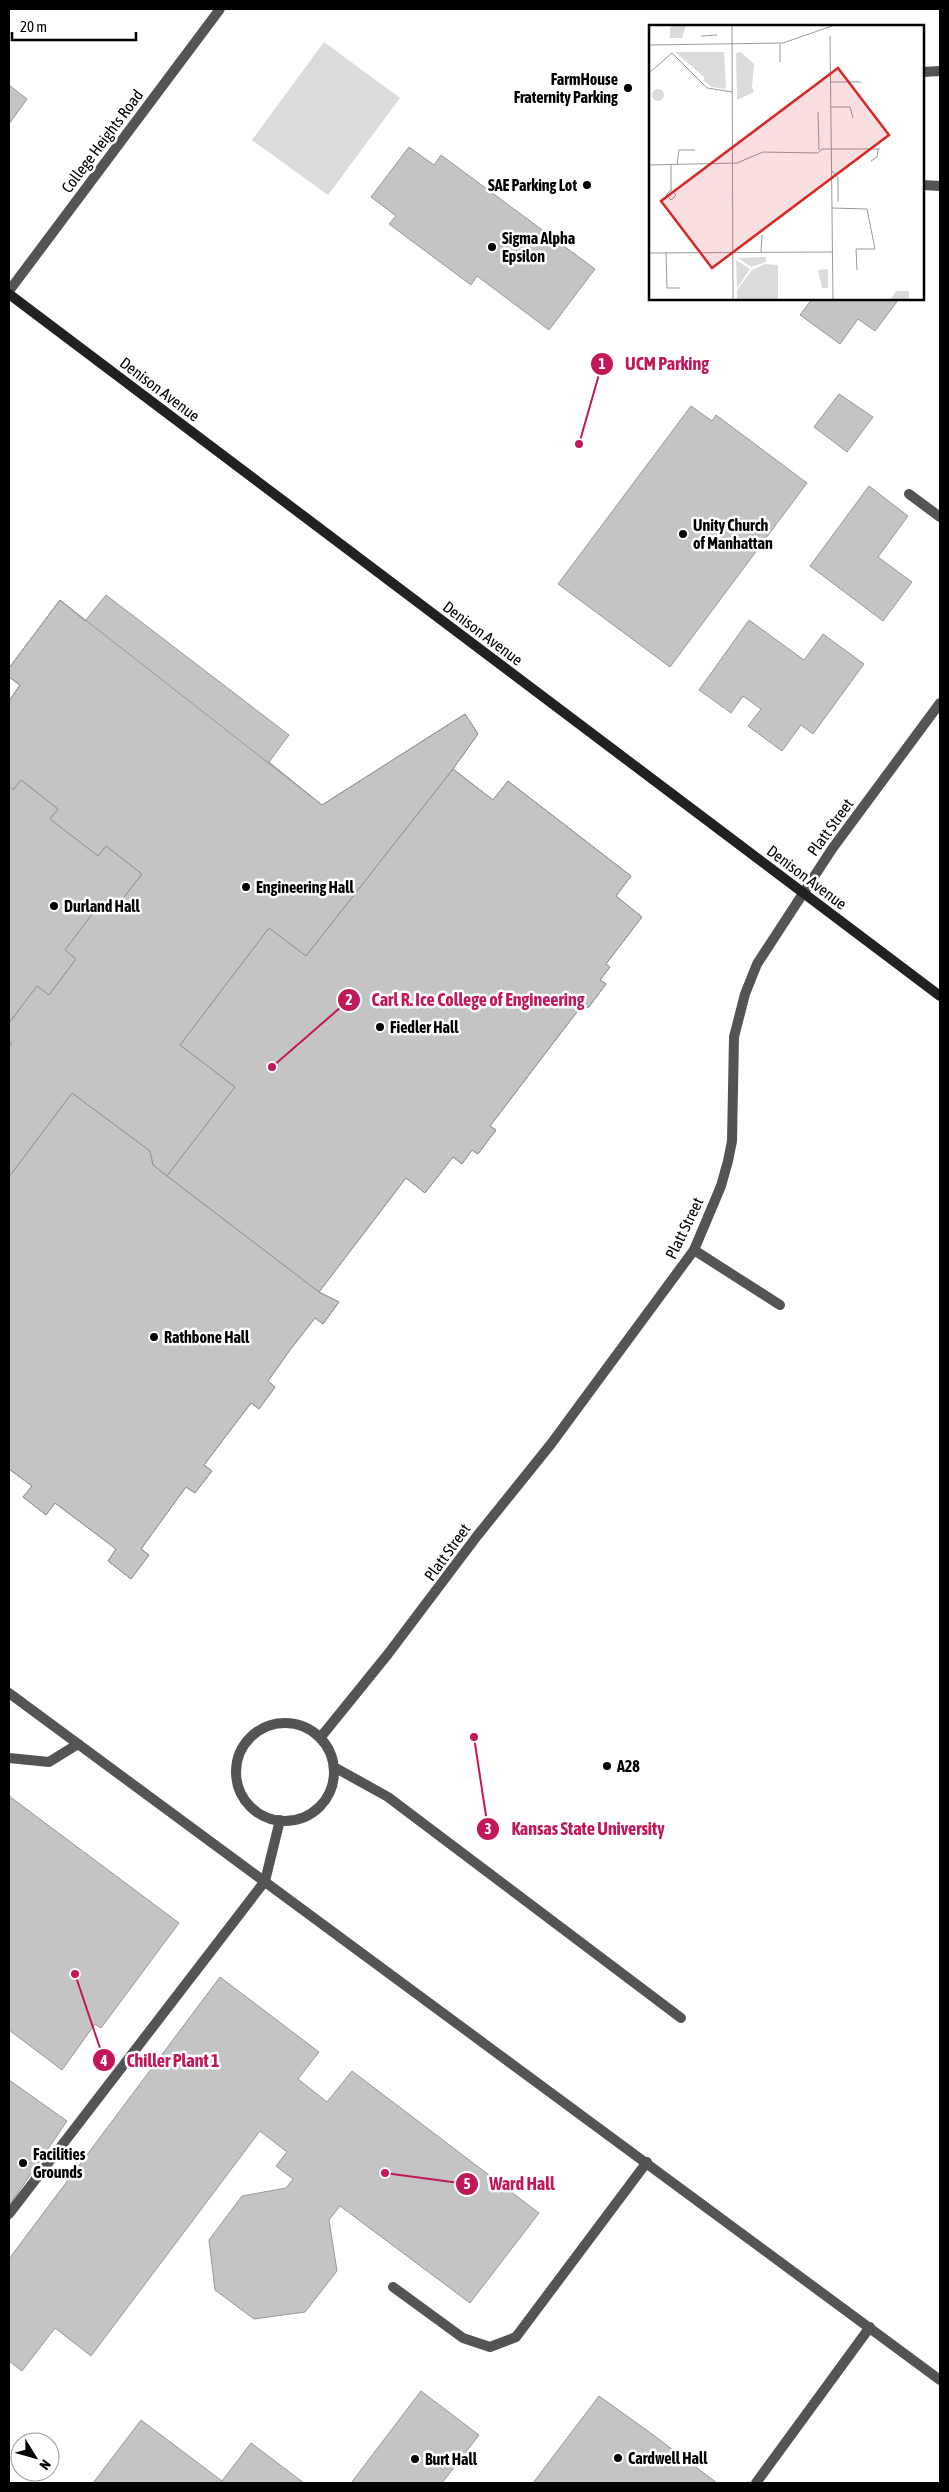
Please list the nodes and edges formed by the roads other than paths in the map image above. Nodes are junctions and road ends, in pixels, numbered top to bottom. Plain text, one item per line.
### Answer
1 (220, 9) edge
2 (924, 72) edge
3 (940, 72) edge
4 (924, 186) edge
5 (940, 186) edge
6 (9, 293) edge
7 (908, 494) dead end
8 (940, 517) edge
9 (940, 704) edge
10 (803, 893) junction
11 (940, 996) edge
12 (694, 1250) junction
13 (780, 1305) dead end
14 (9, 1693) edge
15 (320, 1738) junction
16 (78, 1744) junction
17 (9, 1758) edge
18 (334, 1767) junction
19 (280, 1820) junction
20 (264, 1881) junction
21 (681, 2018) dead end
22 (647, 2162) junction
23 (9, 2214) edge
24 (392, 2288) dead end
25 (870, 2327) junction
26 (940, 2380) edge
27 (756, 2483) edge

1 - 6 street, College Heights Road
2 - 3 street
4 - 5 street
6 - 10 street, Denison Avenue
7 - 8 street
9 - 10 street, Platt Street
10 - 11 street, Denison Avenue
10 - 12 street, Platt Street
12 - 13 street
12 - 15 street, Platt Street
14 - 16 street
15 - 18 street
15 - 19 street
16 - 17 street
16 - 20 street
18 - 19 street
18 - 21 street
19 - 20 street
20 - 22 street
20 - 23 street
22 - 24 street
22 - 25 street
25 - 26 street
25 - 27 street

